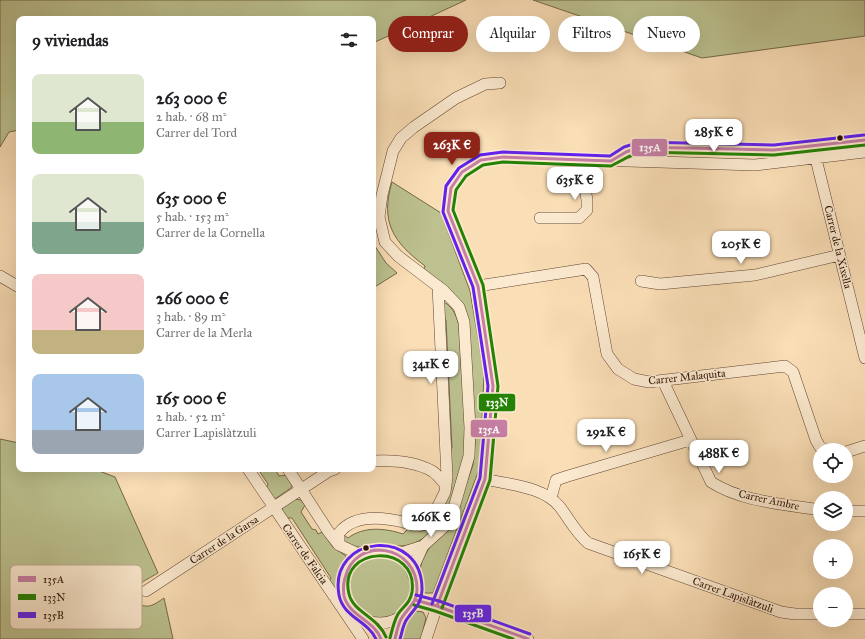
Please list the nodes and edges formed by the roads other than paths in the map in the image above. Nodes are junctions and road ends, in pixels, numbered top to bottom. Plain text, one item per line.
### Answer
1 (500, 83) dead end
2 (865, 140) edge
3 (865, 152) edge
4 (816, 159) junction
5 (580, 160) junction
6 (611, 161) junction
7 (540, 218) dead end
8 (840, 255) junction
9 (0, 276) edge
10 (641, 281) dead end
11 (16, 285) edge
12 (438, 286) junction
13 (478, 286) junction
14 (865, 358) edge
15 (663, 381) junction
16 (690, 440) junction
17 (818, 443) edge
18 (865, 446) edge
19 (853, 450) edge
20 (376, 461) edge
21 (250, 472) edge
22 (290, 472) edge
23 (327, 472) edge
24 (486, 479) junction
25 (446, 485) junction
26 (301, 489) junction
27 (550, 498) junction
28 (273, 508) junction
29 (813, 509) edge
30 (853, 511) edge
31 (865, 511) edge
32 (340, 545) junction
33 (423, 546) junction
34 (398, 554) junction
35 (361, 555) junction
36 (413, 568) junction
37 (146, 591) dead end
38 (415, 600) junction
39 (436, 606) junction
40 (813, 614) edge
41 (853, 614) edge
42 (865, 614) edge
43 (401, 617) junction
44 (368, 622) junction
45 (363, 639) edge
46 (381, 639) edge
47 (395, 639) edge
48 (426, 639) edge
49 (528, 639) edge

1 - 12 street
2 - 6 street
3 - 4 street
4 - 6 street
4 - 8 street, Carrer de la Xixella
5 - 6 street
5 - 7 street
5 - 13 street
8 - 10 street
8 - 14 street, Carrer de la Xixella
9 - 11 street
12 - 25 street
12 - 33 street
13 - 15 street, Carrer Malaquita
13 - 24 street
15 - 16 street, Carrer Ambre
15 - 17 street, Carrer Malaquita
16 - 27 street
16 - 29 street, Carrer Ambre
18 - 19 street
20 - 25 street
21 - 28 street, Carrer de Falcia
22 - 26 street
23 - 26 street, Carrer de la Garsa
24 - 27 street, Carrer Lapislàtzuli
24 - 39 street
25 - 32 street
26 - 28 street, Carrer de la Garsa
26 - 32 street
27 - 40 street, Carrer Lapislàtzuli
28 - 37 street, Carrer de la Garsa
28 - 45 street, Carrer de Falcia
30 - 31 street
32 - 35 street
33 - 34 street
33 - 36 street
34 - 35 street
34 - 36 street
35 - 44 street
36 - 38 street
38 - 39 street
38 - 43 street
39 - 48 street
39 - 49 street
41 - 42 street
43 - 44 street
43 - 47 street
44 - 46 street

